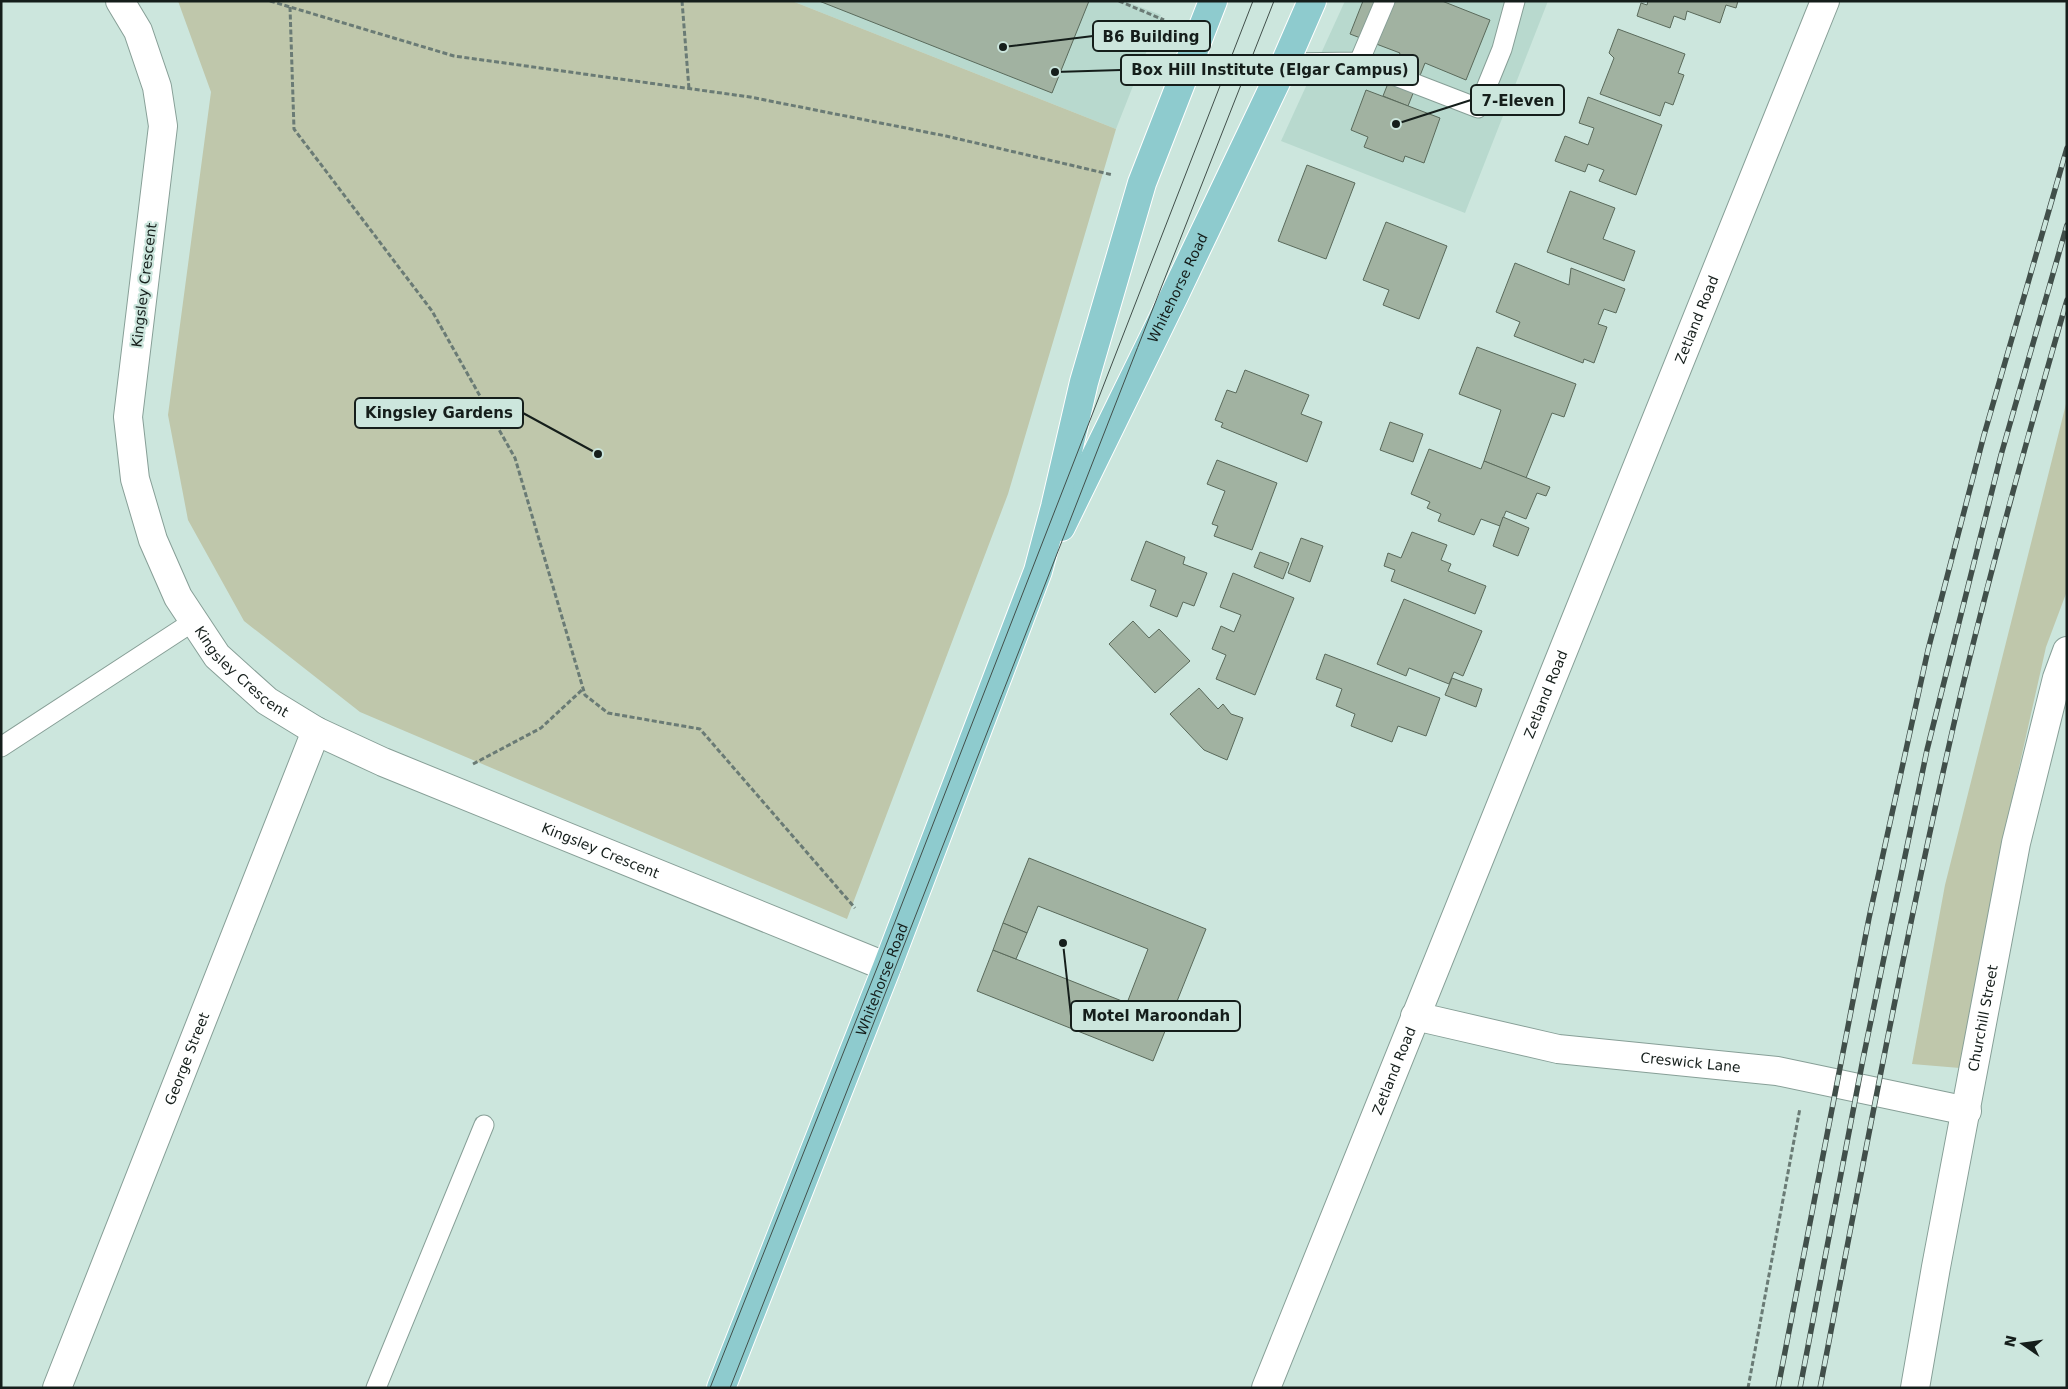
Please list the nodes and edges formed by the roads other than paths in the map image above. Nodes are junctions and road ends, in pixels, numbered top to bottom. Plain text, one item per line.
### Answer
1 (120, 1) edge
2 (1213, 1) edge
3 (1312, 1) edge
4 (1384, 1) edge
5 (1515, 1) edge
6 (1825, 1) edge
7 (1359, 62) junction
8 (1285, 63) junction
9 (1038, 571) junction
10 (194, 621) junction
11 (2067, 651) edge
12 (316, 731) junction
13 (1, 747) edge
14 (887, 967) junction
15 (1415, 1016) junction
16 (1967, 1111) junction
17 (484, 1125) dead end
18 (57, 1388) edge
19 (376, 1388) edge
20 (721, 1388) edge
21 (1266, 1388) edge
22 (1915, 1388) edge

1 - 10 street, Kingsley Crescent
2 - 9 main road, Whitehorse Road
3 - 8 main road, Whitehorse Road
4 - 7 lane
5 - 7 lane
6 - 15 street, Zetland Road
7 - 8 lane
8 - 9 main road, Whitehorse Road
9 - 14 main road, Whitehorse Road
10 - 12 street, Kingsley Crescent
10 - 13 lane
11 - 16 street, Churchill Street
12 - 14 street, Kingsley Crescent
12 - 18 street, George Street
14 - 20 main road, Whitehorse Road
15 - 16 street, Creswick Lane
15 - 21 street, Zetland Road
16 - 22 street, Churchill Street
17 - 19 lane

